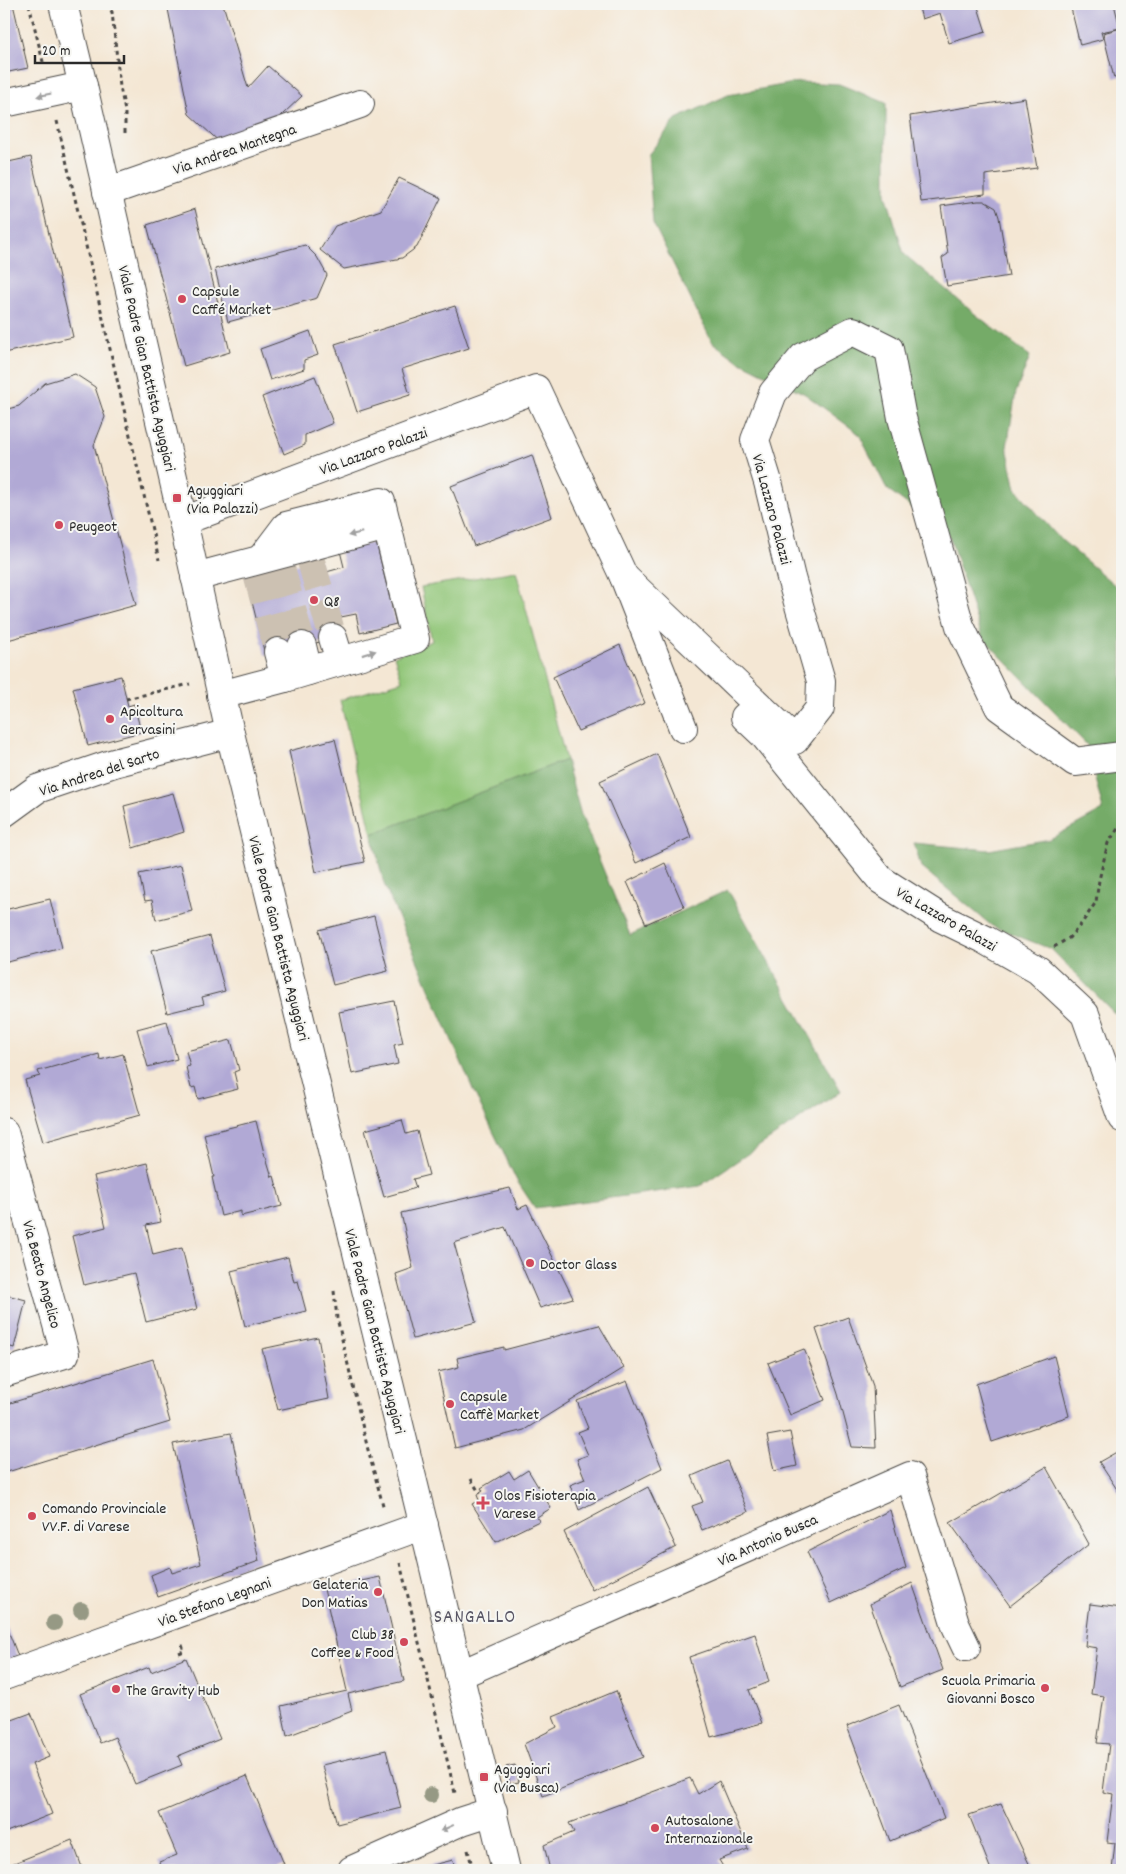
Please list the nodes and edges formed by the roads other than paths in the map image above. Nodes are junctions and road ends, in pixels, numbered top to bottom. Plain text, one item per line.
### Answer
1 (63, 4) edge
2 (83, 86) junction
3 (4, 103) edge
4 (360, 104) dead end
5 (107, 192) junction
6 (184, 521) junction
7 (387, 526) junction
8 (266, 563) junction
9 (195, 576) junction
10 (624, 577) junction
11 (642, 621) junction
12 (221, 695) junction
13 (683, 728) dead end
14 (230, 733) junction
15 (1122, 756) edge
16 (4, 813) edge
17 (1122, 1118) edge
18 (4, 1132) edge
19 (4, 1373) edge
20 (424, 1524) junction
21 (966, 1647) dead end
22 (459, 1675) junction
23 (4, 1676) edge
24 (493, 1811) junction
25 (352, 1870) edge
26 (506, 1870) edge

1 - 2 street, Viale Padre Gian Battista Aguggiari
2 -> 3 street
2 - 5 street, Viale Padre Gian Battista Aguggiari
4 - 5 street, Via Andrea Mantegna
5 - 6 street, Viale Padre Gian Battista Aguggiari
6 - 9 street, Viale Padre Gian Battista Aguggiari
6 - 10 street, Via Lazzaro Palazzi
7 -> 8 street
7 - 8 street
12 -> 7 street
8 - 9 street
9 - 12 street, Viale Padre Gian Battista Aguggiari
10 - 11 street, Via Lazzaro Palazzi
10 - 15 street, Via Lazzaro Palazzi
11 - 13 street, Via Lazzaro Palazzi
11 - 17 street, Via Lazzaro Palazzi
12 - 14 street, Viale Padre Gian Battista Aguggiari
14 - 16 street, Via Andrea del Sarto
14 - 20 street, Viale Padre Gian Battista Aguggiari
18 - 19 street, Via Beato Angelico
20 - 22 street, Viale Padre Gian Battista Aguggiari
20 - 23 street, Via Stefano Legnani
21 - 22 street, Via Antonio Busca
22 - 24 street, Viale Padre Gian Battista Aguggiari
24 -> 25 street
24 - 26 street, Viale Padre Gian Battista Aguggiari

